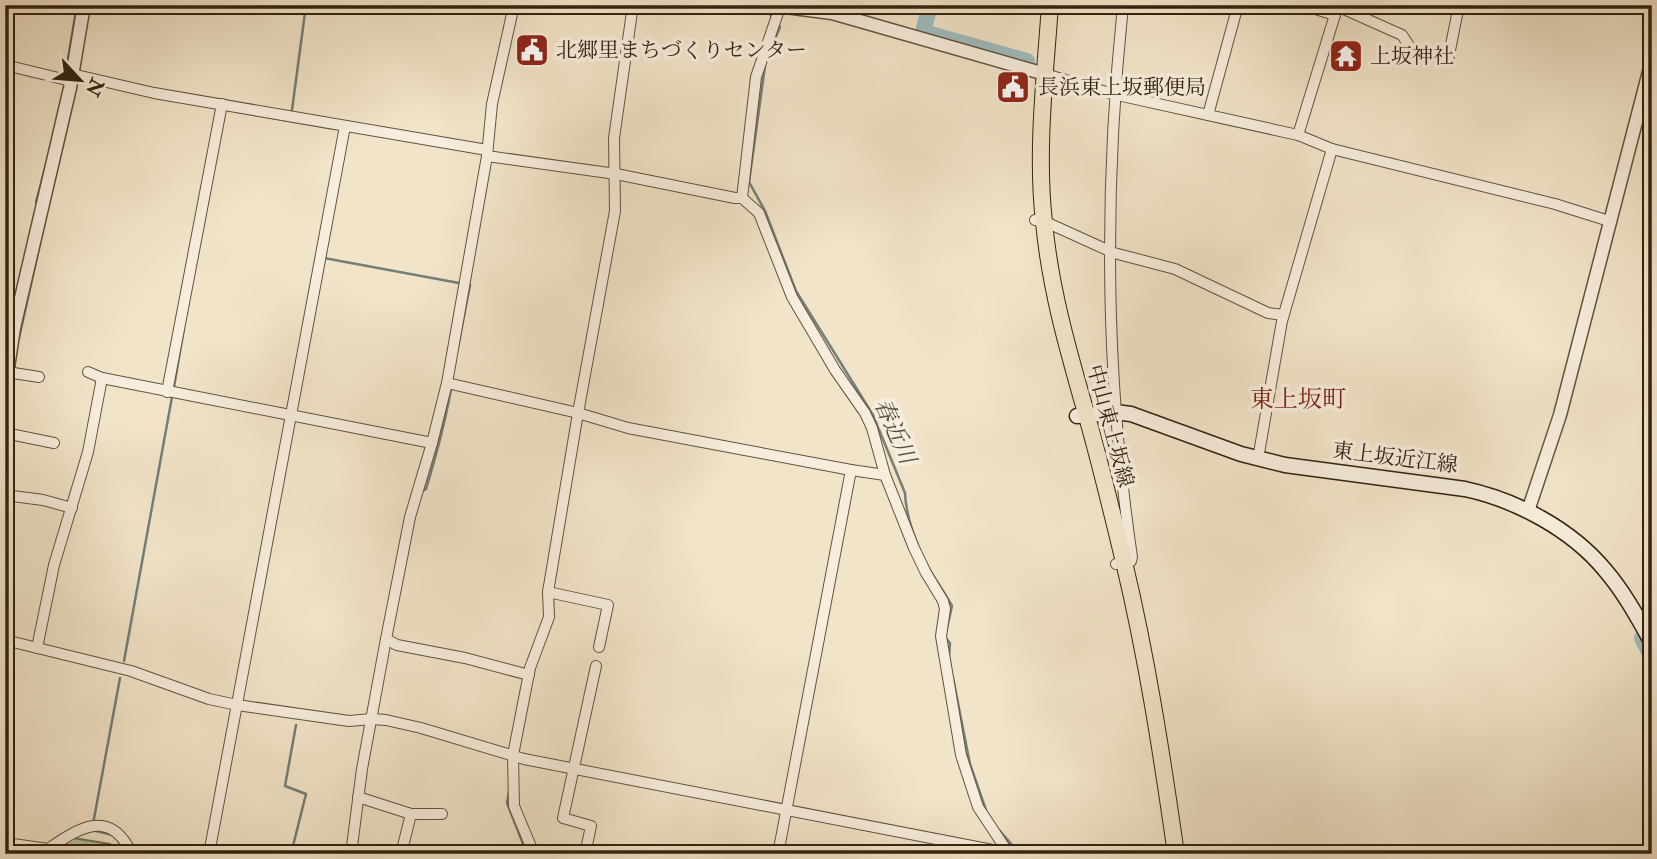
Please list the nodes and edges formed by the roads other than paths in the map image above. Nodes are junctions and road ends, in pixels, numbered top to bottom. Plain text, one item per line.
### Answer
1 (83, 5) edge
2 (514, 5) edge
3 (633, 5) edge
4 (1041, 5) edge
5 (1050, 5) edge
6 (1123, 5) edge
7 (1238, 5) edge
8 (1302, 5) edge
9 (1459, 5) edge
10 (775, 6) edge
11 (1337, 9) edge
12 (1652, 61) edge
13 (5, 65) edge
14 (1041, 73) junction
15 (71, 77) junction
16 (1114, 94) junction
17 (222, 104) junction
18 (1208, 115) junction
19 (345, 126) junction
20 (1298, 135) junction
21 (1332, 149) junction
22 (487, 153) junction
23 (616, 174) junction
24 (742, 198) junction
25 (1039, 221) junction
26 (1609, 221) junction
27 (1109, 250) junction
28 (1283, 315) junction
29 (7, 372) junction
30 (88, 372) dead end
31 (40, 377) dead end
32 (102, 378) junction
33 (447, 383) junction
34 (5, 387) edge
35 (167, 392) junction
36 (1115, 412) junction
37 (578, 413) junction
38 (291, 415) junction
39 (1082, 415) junction
40 (7, 434) edge
41 (54, 443) dead end
42 (432, 443) junction
43 (1258, 458) junction
44 (851, 470) junction
45 (885, 475) junction
46 (5, 495) edge
47 (72, 509) junction
48 (1528, 511) junction
49 (1120, 563) junction
50 (548, 592) junction
51 (5, 640) edge
52 (1651, 640) edge
53 (388, 641) junction
54 (37, 648) junction
55 (599, 648) dead end
56 (596, 666) dead end
57 (529, 676) junction
58 (237, 709) junction
59 (372, 719) junction
60 (513, 755) junction
61 (574, 767) junction
62 (358, 797) junction
63 (787, 809) junction
64 (411, 814) junction
65 (442, 814) dead end
66 (5, 841) edge
67 (1008, 853) edge
68 (132, 854) edge
69 (209, 854) edge
70 (351, 854) edge
71 (401, 854) edge
72 (534, 854) edge
73 (585, 854) edge
74 (778, 854) edge
75 (1167, 854) edge
76 (1176, 854) edge

1 - 15 street
2 - 22 street
3 - 23 street
4 - 14 main road, 中山東上坂線
5 - 14 main road, 中山東上坂線
6 - 16 street
7 - 18 street
8 - 11 street
9 - 11 street
10 - 14 street
10 - 24 street
11 - 20 street
12 - 26 street
13 - 15 street
14 - 16 street
14 - 25 main road, 中山東上坂線
15 - 17 street
15 - 29 street
16 - 18 street
16 - 27 street
17 - 19 street
17 - 35 street
18 - 20 street
19 - 22 street
19 - 38 street
20 - 21 street
21 - 26 street
21 - 28 street
22 - 23 street
22 - 33 street
23 - 24 street
23 - 37 street
24 - 45 street
25 - 27 street
25 - 39 main road, 中山東上坂線
26 - 48 street
27 - 28 street
27 - 36 street
28 - 43 street
29 - 31 street
29 - 34 street
30 - 32 street
32 - 35 street
32 - 47 street
33 - 37 street
33 - 42 street
35 - 38 street
36 - 39 main road, 東上坂近江線
36 - 43 main road, 東上坂近江線
36 - 49 street
37 - 44 street
37 - 50 street
38 - 42 street
38 - 58 street
39 - 49 main road, 中山東上坂線
40 - 41 street
42 - 53 street
43 - 48 main road, 東上坂近江線
44 - 45 street
44 - 63 street
45 - 67 street
46 - 47 street
47 - 54 street
48 - 52 main road, 東上坂近江線
49 - 75 main road, 中山東上坂線
49 - 76 main road, 中山東上坂線
50 - 55 street
50 - 57 street
51 - 54 street
53 - 57 street
53 - 59 street
54 - 58 street
56 - 61 street
57 - 60 street
58 - 59 street
58 - 69 street
59 - 60 street
59 - 62 street
60 - 61 street
60 - 72 street
61 - 63 street
61 - 73 street
62 - 64 street
62 - 70 street
63 - 67 street
63 - 74 street
64 - 65 street
64 - 71 street
66 - 68 street

